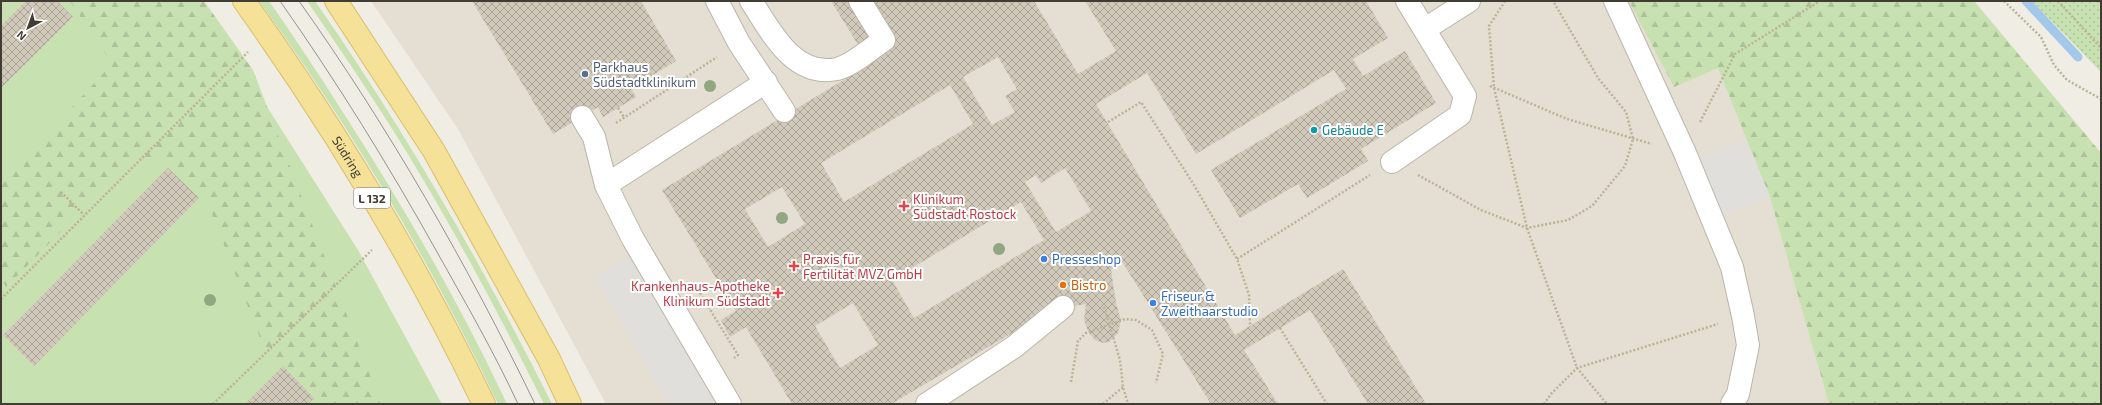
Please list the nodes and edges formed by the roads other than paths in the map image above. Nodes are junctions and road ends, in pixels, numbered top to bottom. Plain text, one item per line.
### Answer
1 (244, 1) edge
2 (336, 1) edge
3 (744, 1) edge
4 (751, 1) edge
5 (860, 1) edge
6 (1407, 1) edge
7 (1469, 1) edge
8 (1615, 1) edge
9 (720, 7) edge
10 (1425, 29) junction
11 (766, 82) junction
12 (784, 111) dead end
13 (582, 117) dead end
14 (1392, 162) road end
15 (606, 185) junction
16 (1063, 307) dead end
17 (484, 404) edge
18 (570, 404) edge
19 (730, 404) edge
20 (927, 404) edge
21 (1732, 404) edge

1 - 17 main road, Südring / L 132
2 - 18 main road
3 - 9 lane
4 - 5 lane
6 - 10 lane
7 - 10 lane
8 - 21 lane
9 - 11 lane
10 - 14 lane
11 - 12 lane
11 - 15 lane
13 - 15 lane
15 - 19 lane
16 - 20 lane

